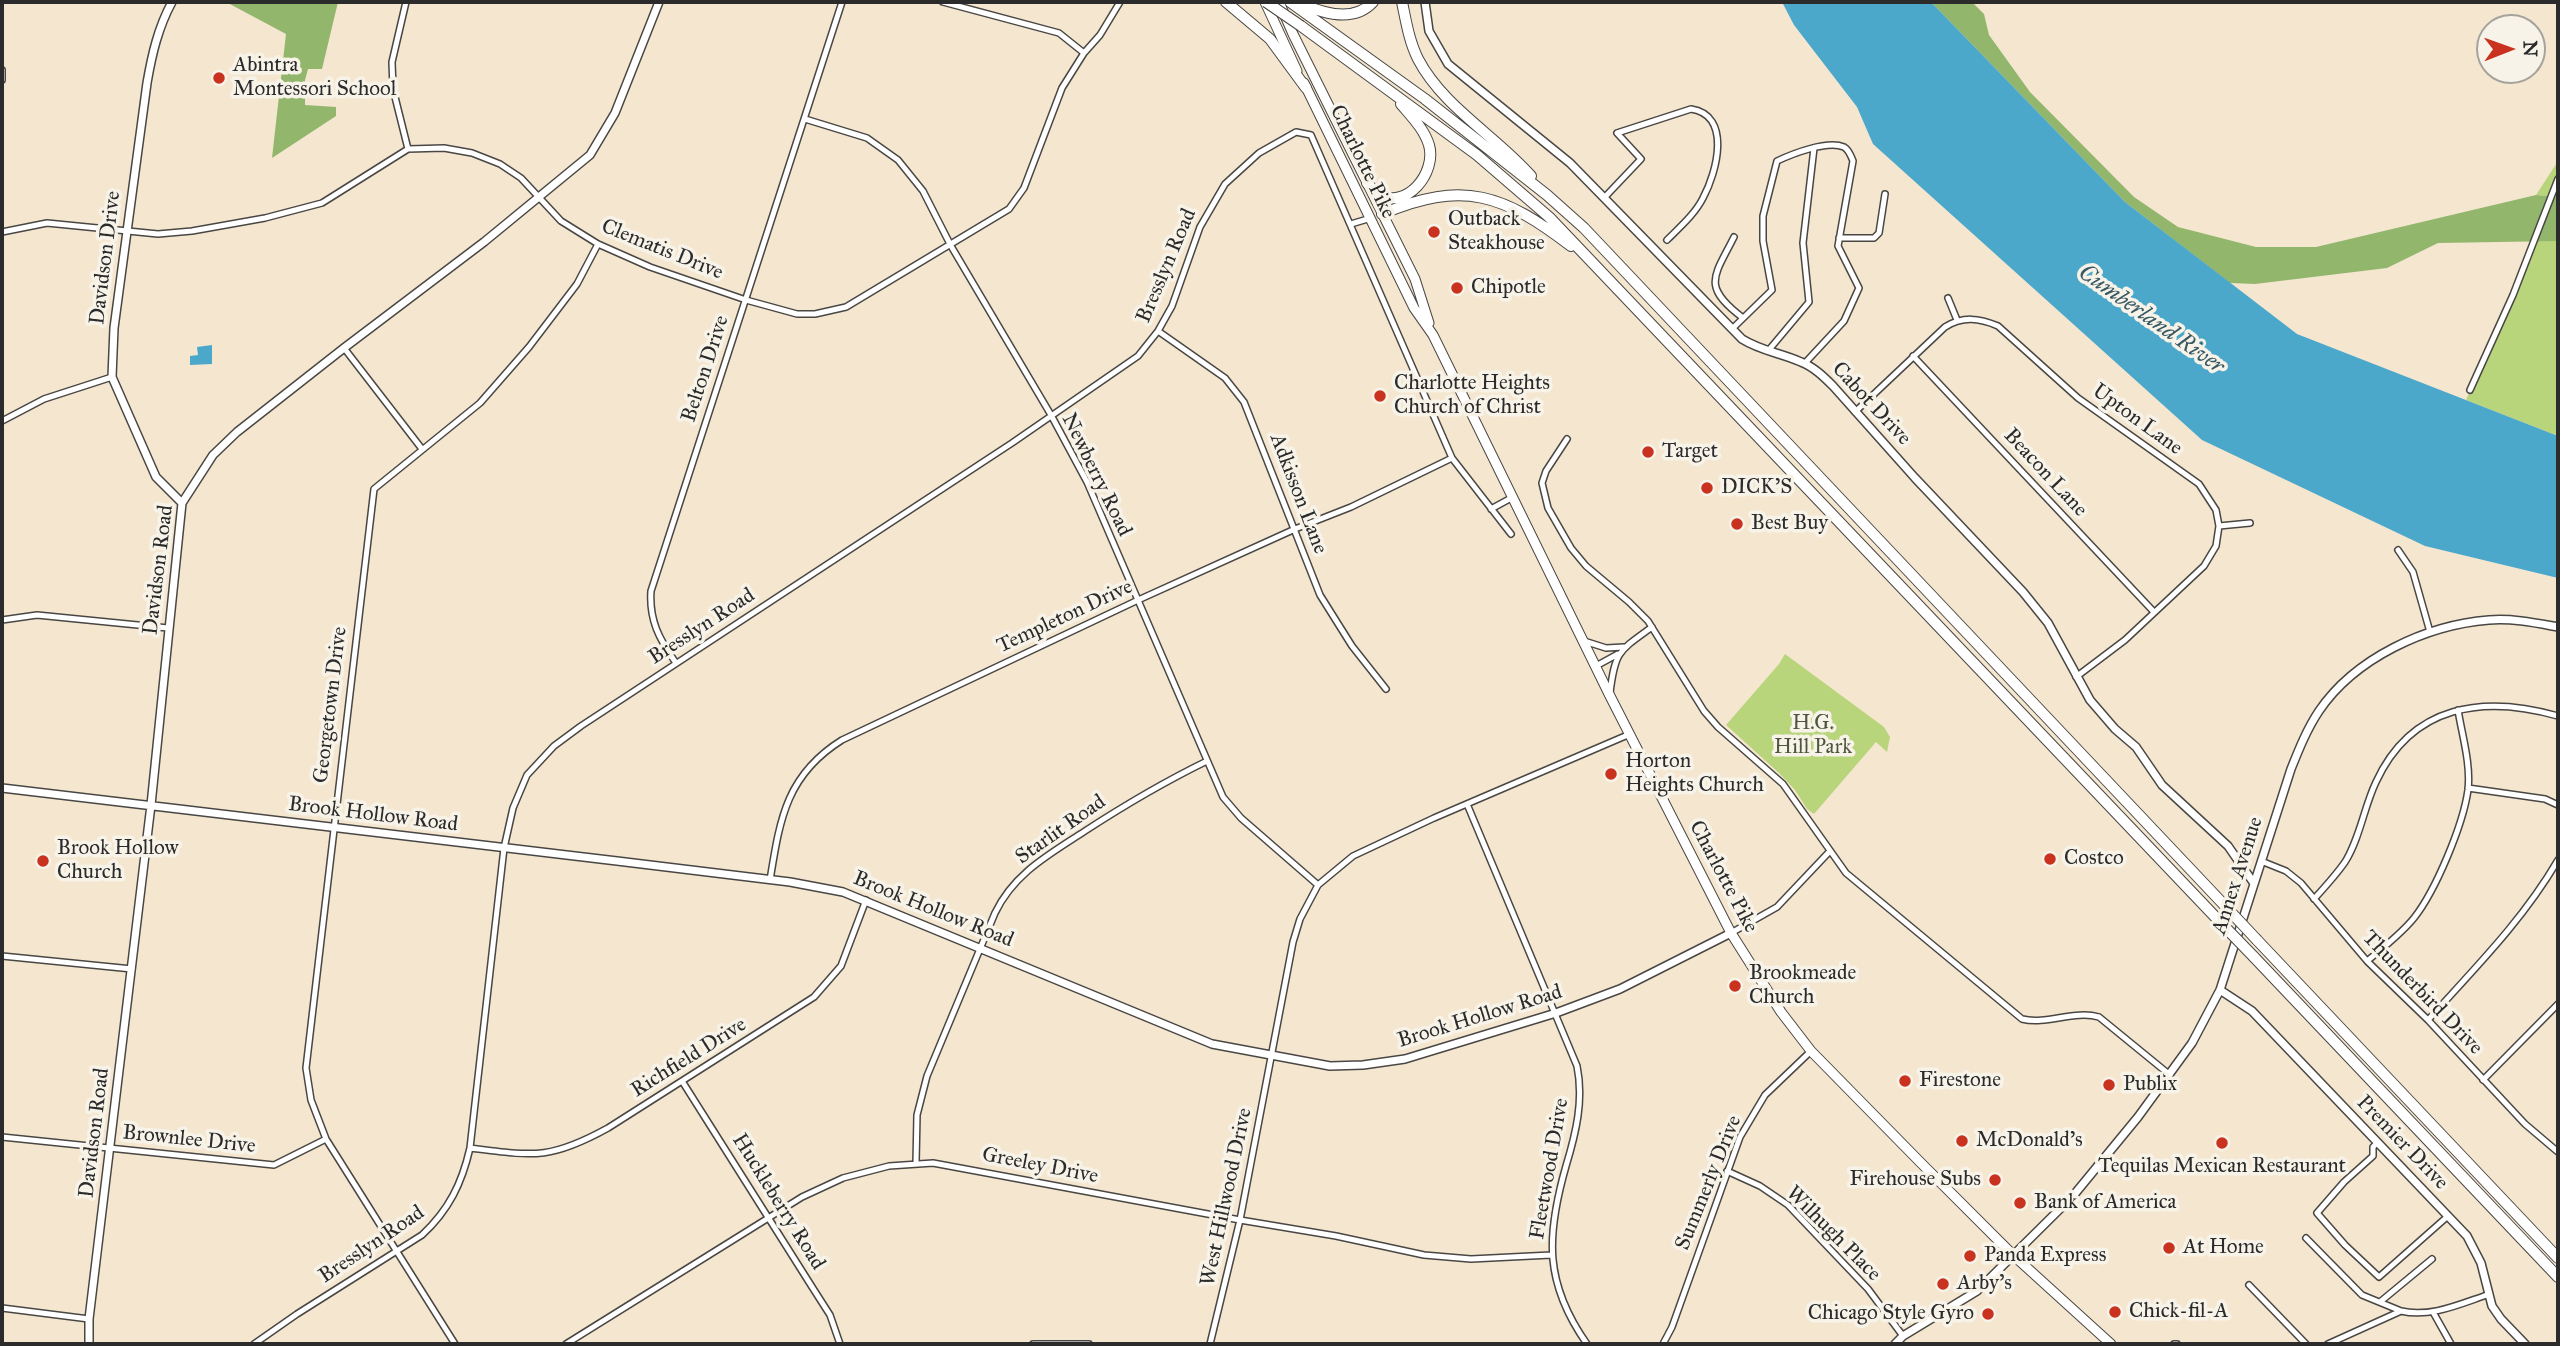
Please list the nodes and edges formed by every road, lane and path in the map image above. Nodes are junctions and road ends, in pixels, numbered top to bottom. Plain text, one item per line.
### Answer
1 (172, 2) edge
2 (406, 2) edge
3 (659, 2) edge
4 (842, 2) edge
5 (943, 2) edge
6 (1120, 2) edge
7 (1226, 2) edge
8 (1265, 2) edge
9 (1279, 2) edge
10 (1373, 2) edge
11 (1402, 2) edge
12 (1425, 2) edge
13 (1295, 4) edge
14 (1084, 53) junction
15 (2, 70) edge
16 (2, 80) edge
17 (1306, 88) junction
18 (1390, 91) junction
19 (805, 119) junction
20 (1814, 148) junction
21 (408, 149) junction
22 (2558, 179) edge
23 (1367, 183) junction
24 (1885, 194) dead end
25 (1547, 195) junction
26 (539, 198) junction
27 (1604, 198) junction
28 (1382, 214) junction
29 (1371, 218) junction
30 (1351, 224) junction
31 (127, 231) junction
32 (2, 232) edge
33 (1734, 237) dead end
34 (1839, 239) junction
35 (1667, 240) dead end
36 (598, 244) junction
37 (951, 246) junction
38 (1601, 270) junction
39 (1948, 298) dead end
40 (746, 300) junction
41 (1743, 318) junction
42 (1957, 320) junction
43 (1732, 329) junction
44 (1158, 331) junction
45 (1433, 335) junction
46 (344, 348) junction
47 (1768, 351) junction
48 (1913, 356) junction
49 (1805, 363) junction
50 (112, 377) junction
51 (2470, 390) dead end
52 (1855, 412) junction
53 (1051, 415) junction
54 (2, 421) edge
55 (1567, 439) dead end
56 (422, 449) junction
57 (1452, 458) junction
58 (1513, 497) junction
59 (182, 503) junction
60 (1491, 509) junction
61 (2250, 523) dead end
62 (2219, 526) junction
63 (1295, 529) junction
64 (1511, 534) dead end
65 (2398, 551) dead end
66 (1136, 601) junction
67 (2154, 612) junction
68 (2, 620) edge
69 (1652, 627) junction
70 (2558, 627) edge
71 (168, 628) junction
72 (2430, 632) junction
73 (1584, 641) junction
74 (1624, 647) junction
75 (1619, 653) junction
76 (676, 663) junction
77 (1596, 666) junction
78 (2076, 677) junction
79 (1386, 688) dead end
80 (1609, 694) junction
81 (2458, 710) junction
82 (2558, 716) edge
83 (1630, 734) junction
84 (1207, 761) junction
85 (2, 788) edge
86 (2468, 788) junction
87 (1467, 804) junction
88 (152, 805) junction
89 (2558, 806) edge
90 (334, 828) junction
91 (504, 848) junction
92 (1830, 851) junction
93 (2261, 860) junction
94 (2558, 860) edge
95 (770, 880) junction
96 (2253, 882) junction
97 (1318, 885) junction
98 (2314, 899) junction
99 (866, 900) junction
100 (1731, 933) junction
101 (980, 948) junction
102 (2, 956) edge
103 (2367, 961) junction
104 (132, 968) junction
105 (2220, 990) junction
106 (2558, 1004) edge
107 (1556, 1013) junction
108 (2428, 1020) junction
109 (1811, 1051) junction
110 (1272, 1057) junction
111 (2169, 1075) junction
112 (2483, 1080) junction
113 (682, 1081) junction
114 (2, 1137) edge
115 (326, 1139) junction
116 (2378, 1142) junction
117 (111, 1147) junction
118 (470, 1148) junction
119 (2558, 1152) edge
120 (916, 1163) junction
121 (1727, 1171) junction
122 (2448, 1216) junction
123 (769, 1217) junction
124 (1240, 1220) junction
125 (2306, 1238) dead end
126 (396, 1252) junction
127 (1551, 1255) junction
128 (2013, 1255) junction
129 (2558, 1258) edge
130 (2432, 1259) dead end
131 (2558, 1277) edge
132 (2249, 1285) dead end
133 (2487, 1295) junction
134 (2380, 1302) junction
135 (2, 1308) edge
136 (2401, 1311) junction
137 (2433, 1312) junction
138 (89, 1319) junction
139 (1903, 1336) junction
140 (89, 1344) edge
141 (254, 1344) edge
142 (455, 1344) edge
143 (566, 1344) edge
144 (839, 1344) edge
145 (1033, 1344) edge
146 (1089, 1344) edge
147 (1210, 1344) edge
148 (1587, 1344) edge
149 (1663, 1344) edge
150 (1895, 1344) edge
151 (2111, 1344) edge
152 (2306, 1344) edge
153 (2328, 1344) edge
154 (2451, 1344) edge
155 (2525, 1344) edge

1 - 31 street, Davidson Drive
2 - 21 street
3 - 26 street, Davidson Road
4 - 19 street, Belton Drive
5 - 14 street
6 - 14 street, Clematis Drive
7 - 17 highway
8 - 17 main road, Charlotte Pike
8 - 18 highway, bridge
9 - 23 main road, Charlotte Pike
10 - 13 highway
11 - 25 highway
12 - 27 street, Cabot Drive
13 - 25 highway
14 - 37 street, Clematis Drive
15 - 16 street
17 - 29 main road, Charlotte Pike
18 - 23 highway
18 - 38 highway
19 - 37 street, Newberry Road
19 - 40 street, Belton Drive
20 - 34 street
20 - 41 street
20 - 47 street
21 - 26 street, Clematis Drive
21 - 31 street
22 - 51 street
23 - 28 main road, Charlotte Pike
24 - 34 street
25 - 129 highway, bridge
26 - 36 street, Clematis Drive
26 - 46 street, Davidson Road
27 - 35 street
27 - 43 street, Cabot Drive
28 - 29 main road
28 - 38 highway
28 - 45 main road, Charlotte Pike
29 - 30 street
29 - 45 main road, Charlotte Pike
30 - 44 street, Bresslyn Road
30 - 57 street
31 - 32 street
31 - 50 street, Davidson Drive
33 - 41 street
34 - 49 street
36 - 40 street, Clematis Drive
36 - 56 street, Georgetown Drive
37 - 40 street, Clematis Drive
37 - 53 street, Newberry Road
38 - 131 highway, bridge
39 - 42 street
40 - 76 street, Belton Drive
41 - 43 street
42 - 48 street
42 - 62 street, Upton Lane
43 - 47 street, Cabot Drive
44 - 53 street, Bresslyn Road
44 - 63 street, Adkisson Lane
45 - 58 main road, Charlotte Pike
46 - 56 street
46 - 59 street, Davidson Road
47 - 49 street, Cabot Drive
48 - 52 street
48 - 67 street, Beacon Lane
49 - 52 street, Cabot Drive
50 - 54 street
50 - 59 street, Davidson Drive
52 - 78 street, Cabot Drive
53 - 66 street, Newberry Road
53 - 76 street, Bresslyn Road
55 - 69 street
56 - 90 street, Georgetown Drive
57 - 60 street
57 - 63 street, Templeton Drive
58 - 60 street
58 - 73 main road, Charlotte Pike
59 - 71 street, Davidson Road
60 - 64 street
61 - 62 street
62 - 67 street
63 - 66 street, Templeton Drive
63 - 79 street, Adkisson Lane
65 - 72 street
66 - 84 street, Newberry Road
66 - 95 street, Templeton Drive
67 - 78 street
68 - 71 street
69 - 74 street
69 - 92 street
70 - 72 street, Annex Avenue
71 - 88 street, Davidson Road
72 - 93 street, Annex Avenue
73 - 74 street
73 - 77 main road, Charlotte Pike
74 - 75 street
75 - 77 street
75 - 80 street
76 - 91 street, Bresslyn Road
77 - 80 main road, Charlotte Pike
78 - 96 street, Cabot Drive
80 - 83 main road, Charlotte Pike
81 - 82 street
81 - 86 street
81 - 98 street
83 - 87 street
83 - 100 main road, Charlotte Pike
84 - 97 street, Newberry Road
84 - 101 street, Starlit Road
85 - 88 street, Brook Hollow Road
86 - 89 street
86 - 103 street
87 - 97 street
87 - 107 street, Fleetwood Drive
88 - 90 street, Brook Hollow Road
88 - 104 street, Davidson Road
90 - 91 street, Brook Hollow Road
90 - 115 street, Georgetown Drive
91 - 95 street, Brook Hollow Road
91 - 118 street, Bresslyn Road
92 - 100 street
92 - 111 street
93 - 96 street, Annex Avenue
93 - 98 street, Thunderbird Drive
94 - 108 street
95 - 99 street, Brook Hollow Road
96 - 105 street, Annex Avenue
97 - 110 street, West Hillwood Drive
98 - 103 street, Thunderbird Drive
99 - 101 street, Brook Hollow Road
99 - 113 street, Richfield Drive
100 - 107 street, Brook Hollow Road
100 - 109 main road, Charlotte Pike
101 - 110 street, Brook Hollow Road
101 - 120 street, Starlit Road
102 - 104 street
103 - 108 street, Thunderbird Drive
104 - 117 street, Davidson Road
105 - 111 street, Annex Avenue
105 - 116 street, Premier Drive
106 - 112 street
107 - 110 street, Brook Hollow Road
107 - 127 street, Fleetwood Drive
108 - 112 street, Thunderbird Drive
109 - 121 street, Summerly Drive
109 - 128 main road, Charlotte Pike
110 - 124 street, West Hillwood Drive
111 - 128 street, Annex Avenue
112 - 119 street, Thunderbird Drive
113 - 118 street, Richfield Drive
113 - 123 street, Huckleberry Road
114 - 117 street, Brownlee Drive
115 - 117 street, Brownlee Drive
115 - 126 street, Georgetown Drive
116 - 122 street, Premier Drive
116 - 122 street
117 - 138 street, Davidson Road
118 - 126 street, Bresslyn Road
120 - 123 street, Greeley Drive
120 - 124 street, Greeley Drive
121 - 139 street, Wilhugh Place
121 - 149 street, Summerly Drive
122 - 133 street, Premier Drive
123 - 143 street, Greeley Drive
123 - 144 street, Huckleberry Road
124 - 127 street, Greeley Drive
124 - 147 street, West Hillwood Drive
125 - 134 street
126 - 141 street, Bresslyn Road
126 - 142 street, Georgetown Drive
127 - 148 street, Fleetwood Drive
128 - 139 street, Annex Avenue
128 - 151 main road, Charlotte Pike
130 - 134 street
132 - 152 street
133 - 137 street
133 - 155 street, Premier Drive
134 - 136 street
135 - 138 street
136 - 137 street
136 - 153 street
137 - 154 street
138 - 140 street, Davidson Road
139 - 150 street, Annex Avenue
145 - 146 street

